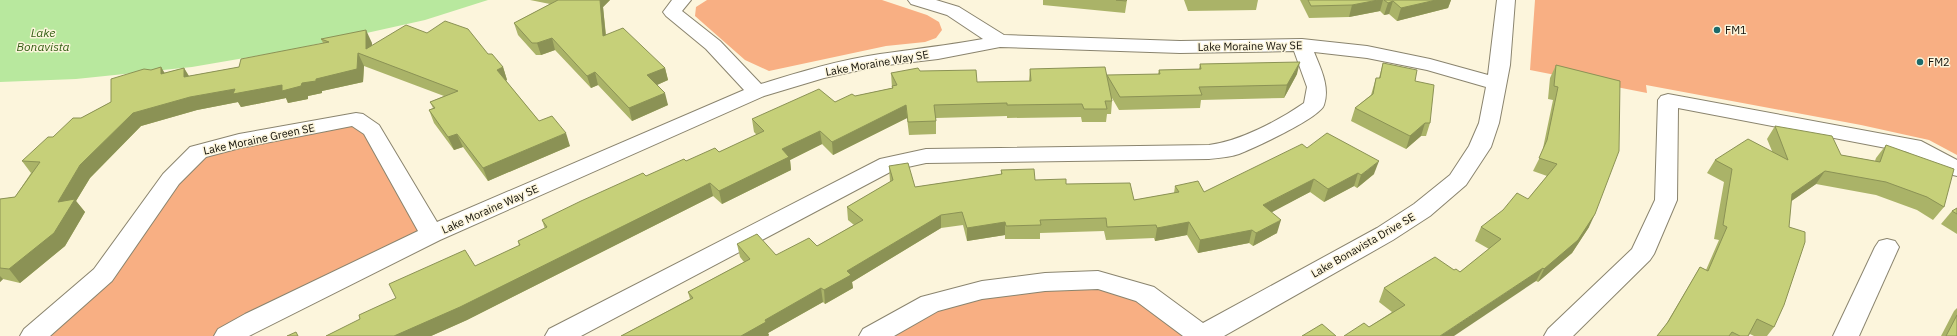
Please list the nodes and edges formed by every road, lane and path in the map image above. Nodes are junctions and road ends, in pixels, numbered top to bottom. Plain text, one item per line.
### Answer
1 (682, 0) edge
2 (917, 0) edge
3 (1506, 0) edge
4 (1000, 41) junction
5 (1302, 45) junction
6 (1496, 84) junction
7 (757, 92) junction
8 (1957, 170) edge
9 (432, 234) junction
10 (1888, 247) dead end
11 (33, 336) edge
12 (227, 336) edge
13 (558, 336) edge
14 (872, 336) edge
15 (1201, 336) edge
16 (1556, 336) edge
17 (1846, 336) edge

1 - 7 street
2 - 4 street
3 - 6 street, Lake Bonavista Drive SE
4 - 5 street, Lake Moraine Way SE
4 - 7 street, Lake Moraine Way SE
5 - 6 street, Lake Moraine Way SE
5 - 13 street
6 - 15 street, Lake Bonavista Drive SE
7 - 9 street, Lake Moraine Way SE
8 - 16 street
9 - 11 street, Lake Moraine Green SE
9 - 12 street, Lake Moraine Way SE
10 - 17 street
14 - 15 street, Lake Bonavista Drive SE

